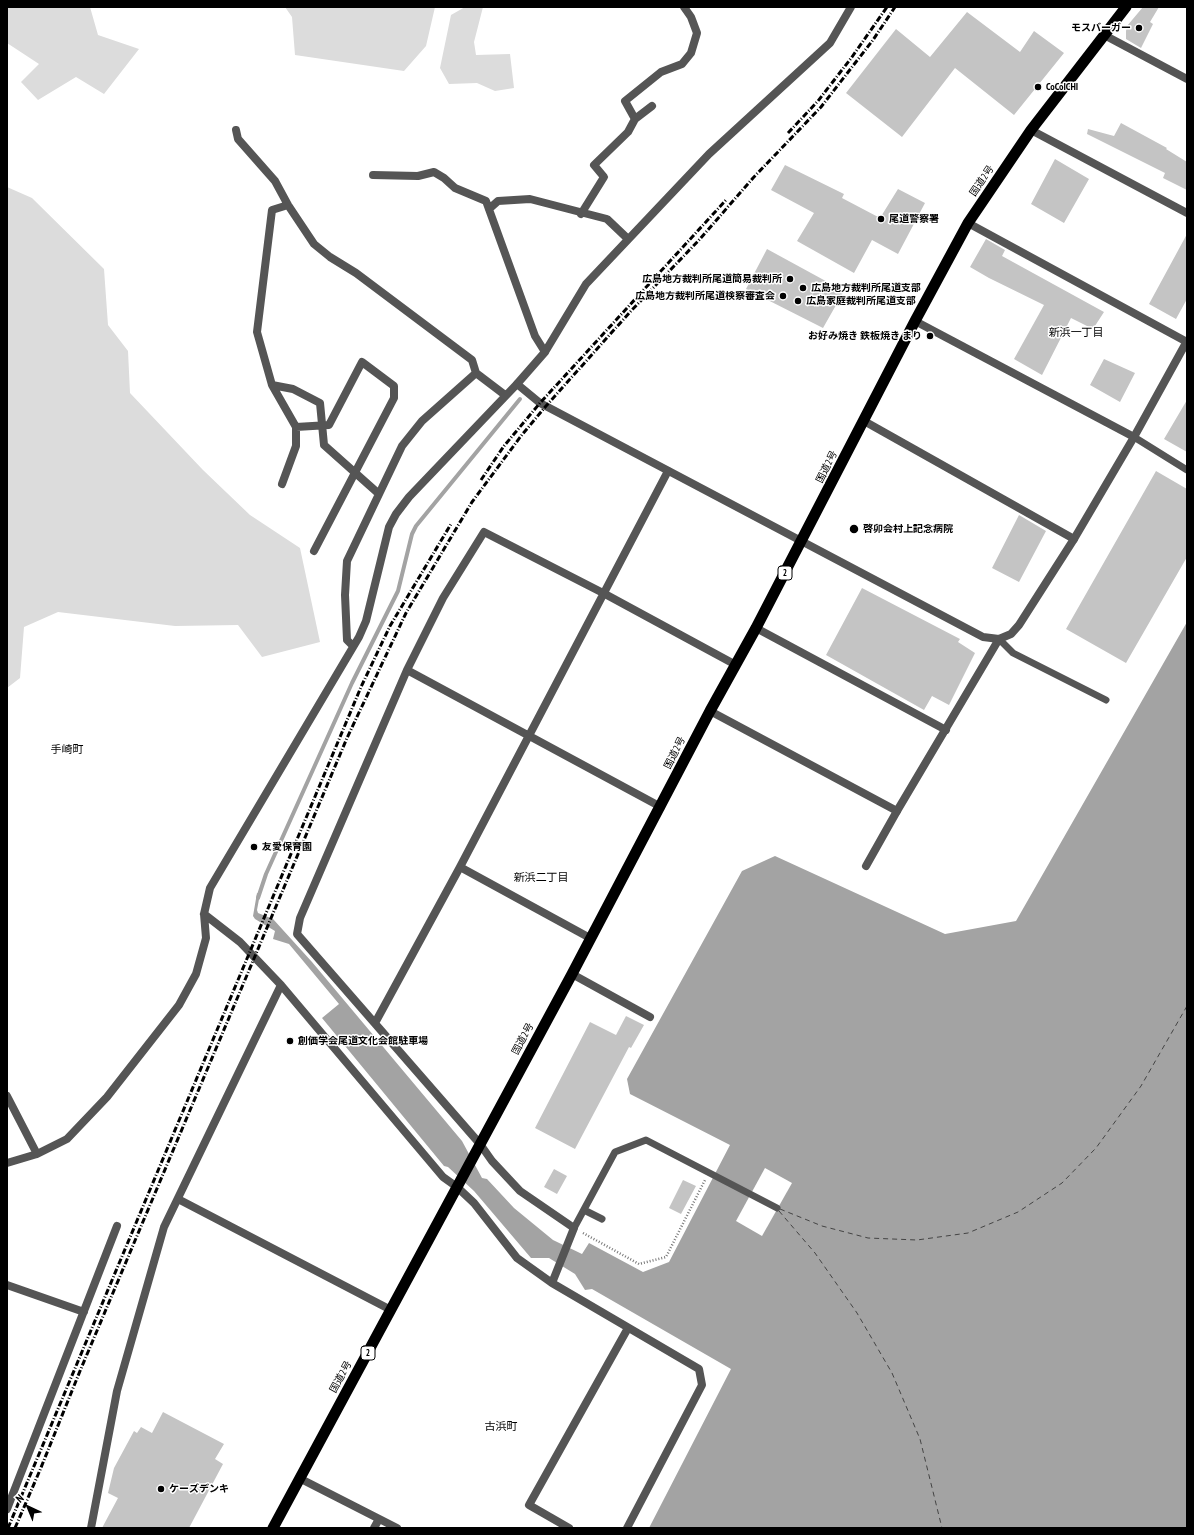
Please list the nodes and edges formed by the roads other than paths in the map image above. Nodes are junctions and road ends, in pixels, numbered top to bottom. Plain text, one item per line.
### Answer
1 (684, 7) edge
2 (851, 7) edge
3 (1126, 7) edge
4 (1106, 36) junction
5 (1187, 79) edge
6 (652, 106) dead end
7 (635, 119) junction
8 (236, 130) dead end
9 (1031, 130) junction
10 (373, 175) dead end
11 (288, 205) junction
12 (489, 209) junction
13 (1187, 213) edge
14 (581, 214) junction
15 (968, 223) junction
16 (628, 239) junction
17 (915, 321) junction
18 (1187, 341) edge
19 (545, 352) junction
20 (476, 373) junction
21 (517, 384) junction
22 (272, 385) junction
23 (505, 395) junction
24 (864, 421) junction
25 (296, 427) junction
26 (322, 427) junction
27 (1134, 437) junction
28 (1187, 470) edge
29 (668, 471) junction
30 (354, 472) junction
31 (282, 484) dead end
32 (379, 494) junction
33 (1074, 539) junction
34 (802, 541) junction
35 (314, 551) dead end
36 (605, 594) junction
37 (756, 628) junction
38 (999, 639) junction
39 (353, 646) junction
40 (736, 665) junction
41 (407, 670) junction
42 (1106, 700) dead end
43 (710, 711) junction
44 (946, 730) junction
45 (528, 737) junction
46 (661, 807) junction
47 (897, 811) junction
48 (866, 866) dead end
49 (460, 868) junction
50 (204, 914) junction
51 (590, 938) junction
52 (572, 974) junction
53 (281, 985) junction
54 (650, 1017) dead end
55 (375, 1023) junction
56 (7, 1096) edge
57 (480, 1144) junction
58 (37, 1154) junction
59 (7, 1163) edge
60 (459, 1182) junction
61 (178, 1199) junction
62 (777, 1208) dead end
63 (584, 1210) junction
64 (602, 1219) dead end
65 (117, 1226) dead end
66 (574, 1228) junction
67 (552, 1283) junction
68 (7, 1285) edge
69 (391, 1310) junction
70 (84, 1312) junction
71 (628, 1328) junction
72 (299, 1478) junction
73 (10, 1493) edge
74 (7, 1509) edge
75 (379, 1519) junction
76 (91, 1528) edge
77 (273, 1528) edge
78 (374, 1528) edge
79 (397, 1528) edge
80 (569, 1528) edge
81 (627, 1528) edge

1 - 7 street
2 - 16 street
3 - 4 highway, 国道2号 / 2
4 - 5 street
4 - 9 highway, 国道2号 / 2
6 - 7 street
7 - 14 street
8 - 11 street
9 - 13 street
9 - 15 highway, 国道2号 / 2
10 - 12 street
11 - 20 street
11 - 22 street
12 - 14 street
12 - 19 street
14 - 16 street
15 - 17 highway, 国道2号 / 2
15 - 18 street
16 - 19 street
17 - 24 highway, 国道2号 / 2
17 - 27 street
18 - 27 street
19 - 21 street
20 - 23 street
20 - 32 street
21 - 23 street
21 - 29 street
22 - 25 street
22 - 26 street
23 - 39 street
24 - 33 street
24 - 34 highway, 国道2号 / 2
25 - 26 street
25 - 31 street
26 - 30 street
26 - 30 street
27 - 28 lane
27 - 33 street
29 - 34 street
29 - 36 street
30 - 32 street
30 - 35 street
32 - 39 street
33 - 38 street
34 - 37 highway, 国道2号 / 2
34 - 38 street
36 - 40 street
36 - 41 street
36 - 45 street
37 - 40 highway, 国道2号 / 2
37 - 44 street
38 - 42 lane
38 - 44 street
39 - 50 street
40 - 43 highway, 国道2号 / 2
41 - 45 street
41 - 55 street
43 - 46 highway, 国道2号 / 2
43 - 47 street
44 - 47 street
45 - 46 street
45 - 49 street
46 - 51 highway, 国道2号 / 2
47 - 48 street
49 - 51 street
49 - 55 street
50 - 53 street
50 - 58 street
51 - 52 highway, 国道2号 / 2
52 - 54 street
52 - 57 highway, 国道2号 / 2
53 - 60 street
53 - 61 street
55 - 57 street
56 - 58 street
57 - 60 highway, 国道2号 / 2
57 - 66 street
58 - 59 street
60 - 67 street
60 - 69 highway, 国道2号 / 2
61 - 69 street
61 - 76 street
62 - 63 lane
63 - 64 lane
63 - 66 lane
65 - 70 street
66 - 67 street
67 - 71 street
68 - 70 street
69 - 72 highway, 国道2号 / 2
70 - 73 street
71 - 80 street
71 - 81 street
72 - 75 street
72 - 77 highway, 国道2号 / 2
73 - 74 street
75 - 78 street
75 - 79 street

